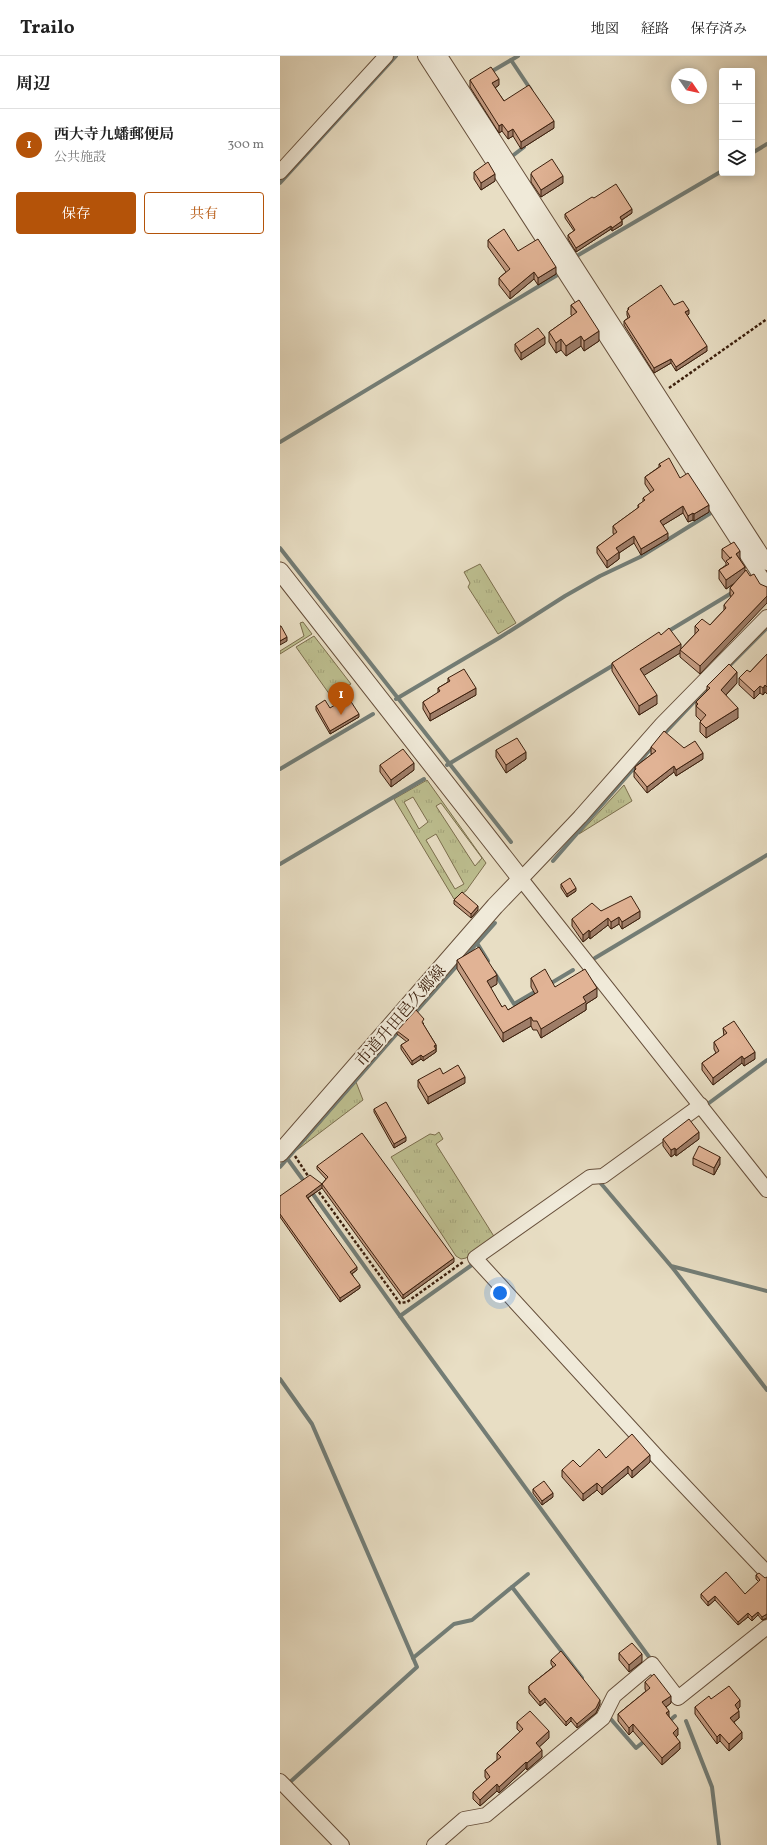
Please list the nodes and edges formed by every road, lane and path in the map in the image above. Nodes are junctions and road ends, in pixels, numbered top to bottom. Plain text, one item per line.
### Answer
1 (386, 56) edge
2 (424, 56) edge
3 (440, 56) edge
4 (280, 172) edge
5 (767, 319) edge
6 (659, 395) junction
7 (767, 563) edge
8 (280, 571) edge
9 (767, 586) edge
10 (767, 617) edge
11 (521, 879) junction
12 (701, 1105) junction
13 (285, 1148) edge
14 (767, 1190) edge
15 (477, 1260) junction
16 (767, 1573) edge
17 (767, 1628) edge
18 (280, 1781) edge
19 (342, 1845) edge
20 (434, 1845) edge

1 - 4 street
2 - 9 street
3 - 6 street
5 - 6 path
6 - 7 street
8 - 11 street
10 - 11 street
11 - 12 street
11 - 13 street, 市道升田邑久郷線
12 - 14 street
12 - 15 street
13 - 15 path
15 - 16 street
17 - 20 street
18 - 19 street

